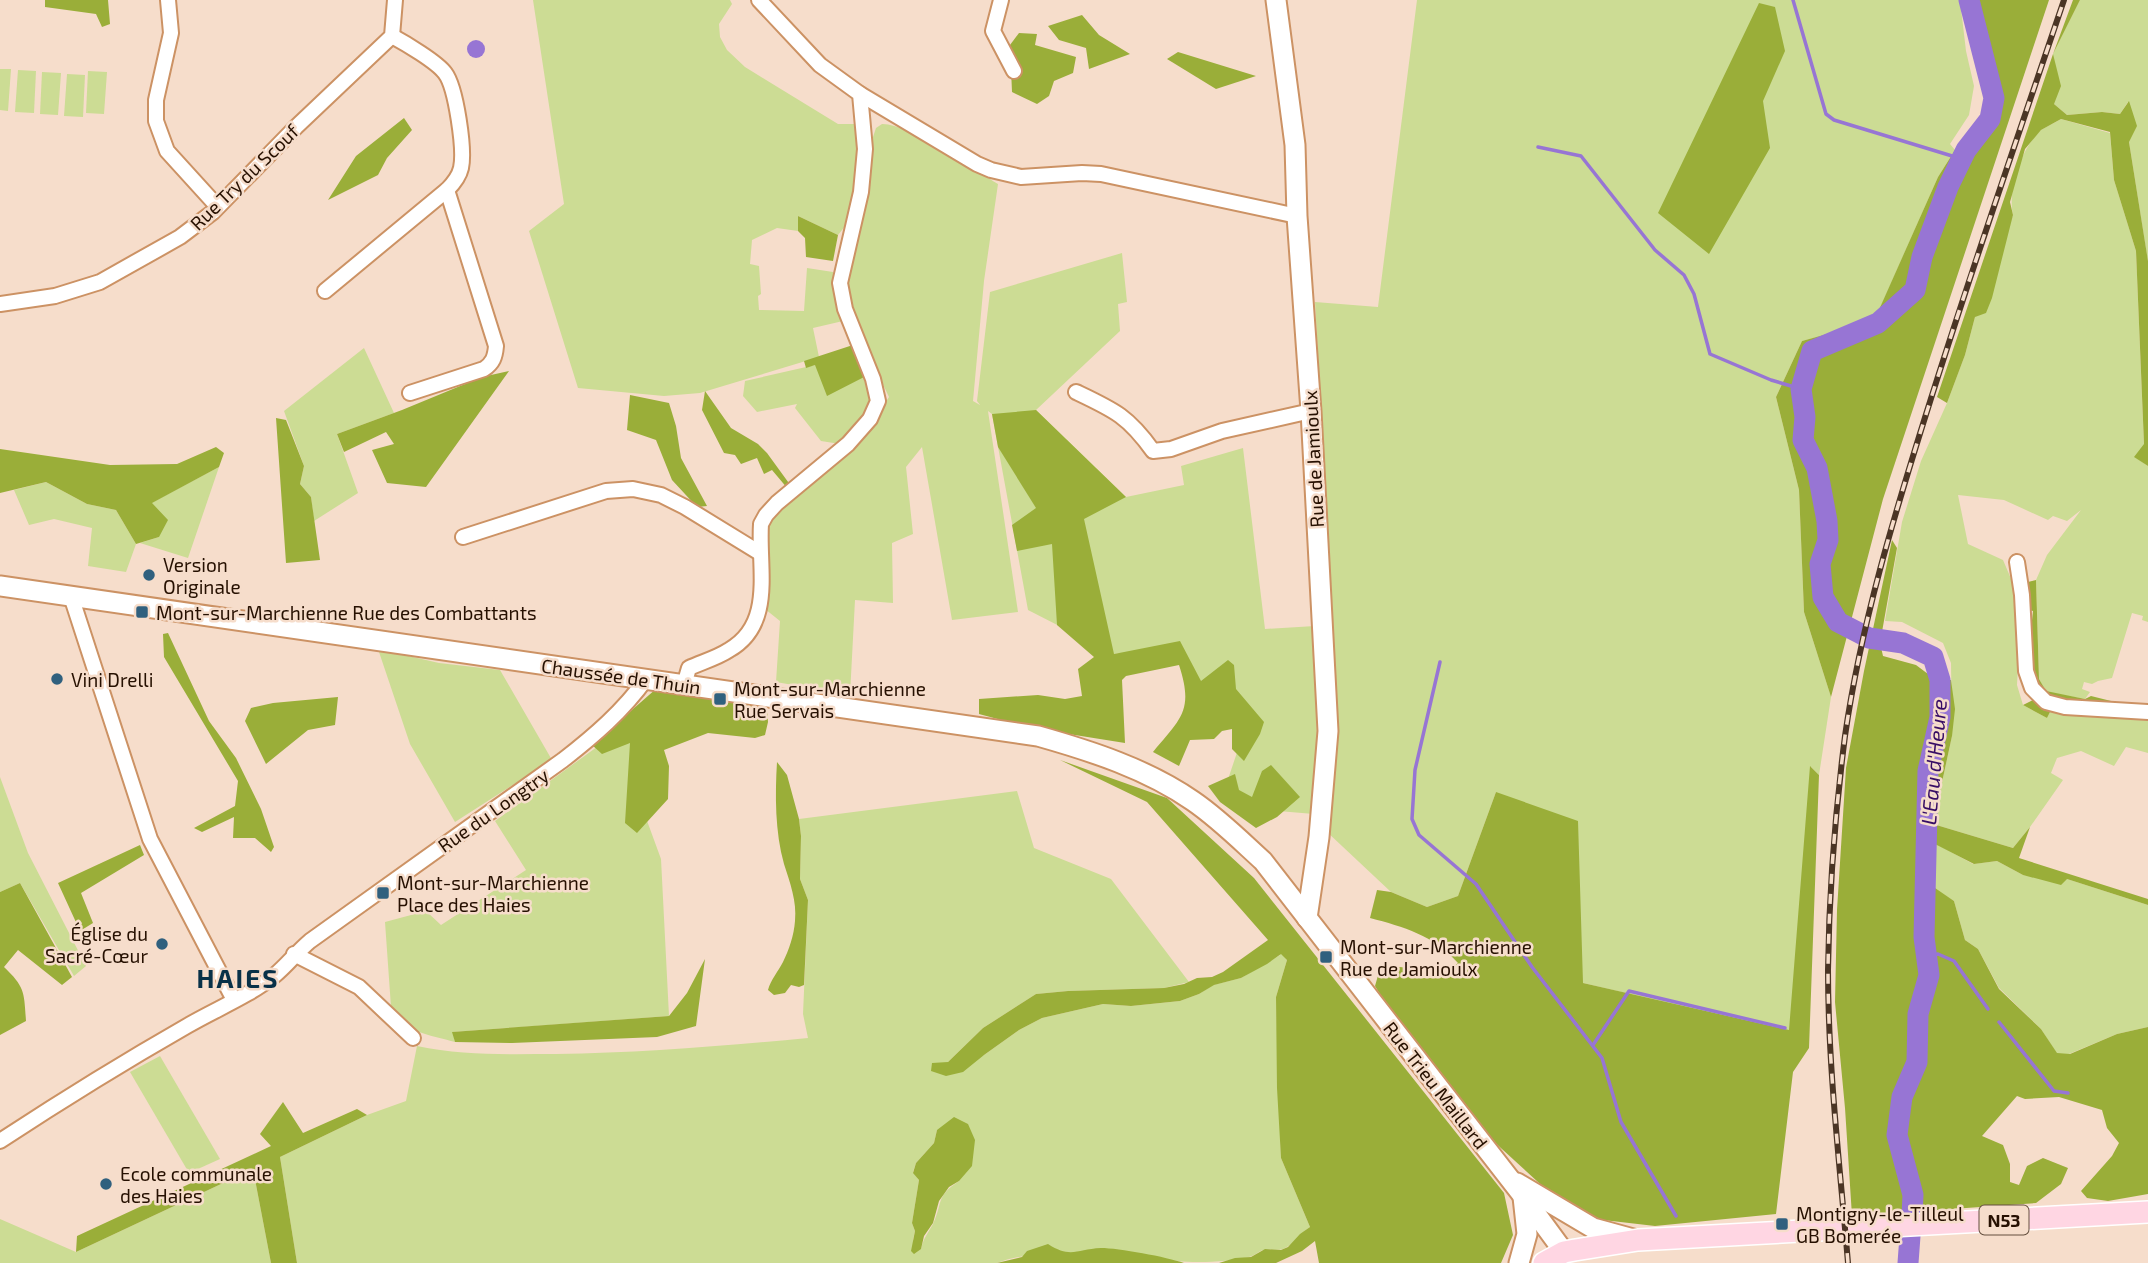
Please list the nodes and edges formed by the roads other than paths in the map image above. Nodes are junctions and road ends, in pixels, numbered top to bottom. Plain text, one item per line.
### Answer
1 (168, 0) edge
2 (396, 0) edge
3 (759, 0) edge
4 (1001, 0) edge
5 (1276, 0) edge
6 (392, 36) junction
7 (1014, 71) dead end
8 (860, 94) junction
9 (447, 190) junction
10 (217, 206) junction
11 (1297, 216) junction
12 (325, 291) dead end
13 (0, 304) edge
14 (1076, 392) dead end
15 (410, 393) dead end
16 (1311, 411) junction
17 (463, 537) dead end
18 (760, 553) junction
19 (2017, 562) dead end
20 (0, 586) edge
21 (71, 596) junction
22 (646, 679) junction
23 (684, 685) junction
24 (2148, 712) edge
25 (1307, 918) junction
26 (294, 954) junction
27 (233, 1000) junction
28 (413, 1038) dead end
29 (0, 1141) edge
30 (1517, 1188) junction
31 (2148, 1212) edge
32 (1638, 1240) junction
33 (1564, 1252) junction
34 (1519, 1263) edge
35 (1544, 1263) edge

1 - 10 street
2 - 6 street
3 - 8 street
4 - 7 street
5 - 11 main road, Rue de Jamioulx
6 - 9 street
6 - 10 street, Rue Try du Scouf
8 - 11 street
8 - 18 street
9 - 12 street
9 - 15 street
10 - 13 street, Rue Try du Scouf
11 - 16 main road, Rue de Jamioulx
14 - 16 street
16 - 25 main road, Rue de Jamioulx
17 - 18 street
18 - 23 street
19 - 24 street
20 - 21 main road, Chaussée de Thuin
21 - 22 main road, Chaussée de Thuin
21 - 27 street
22 - 23 main road, Chaussée de Thuin
22 - 26 street, Rue du Longtry
23 - 25 main road, Chaussée de Thuin
25 - 30 main road, Rue Trieu Maillard
26 - 27 street, Rue du Longtry
26 - 28 street
27 - 29 street, Rue du Longtry
30 - 32 main road
30 - 33 main road, Rue Trieu Maillard
30 - 34 main road
31 - 32 main road, N53
32 - 33 main road, N53
33 - 35 main road, N53

